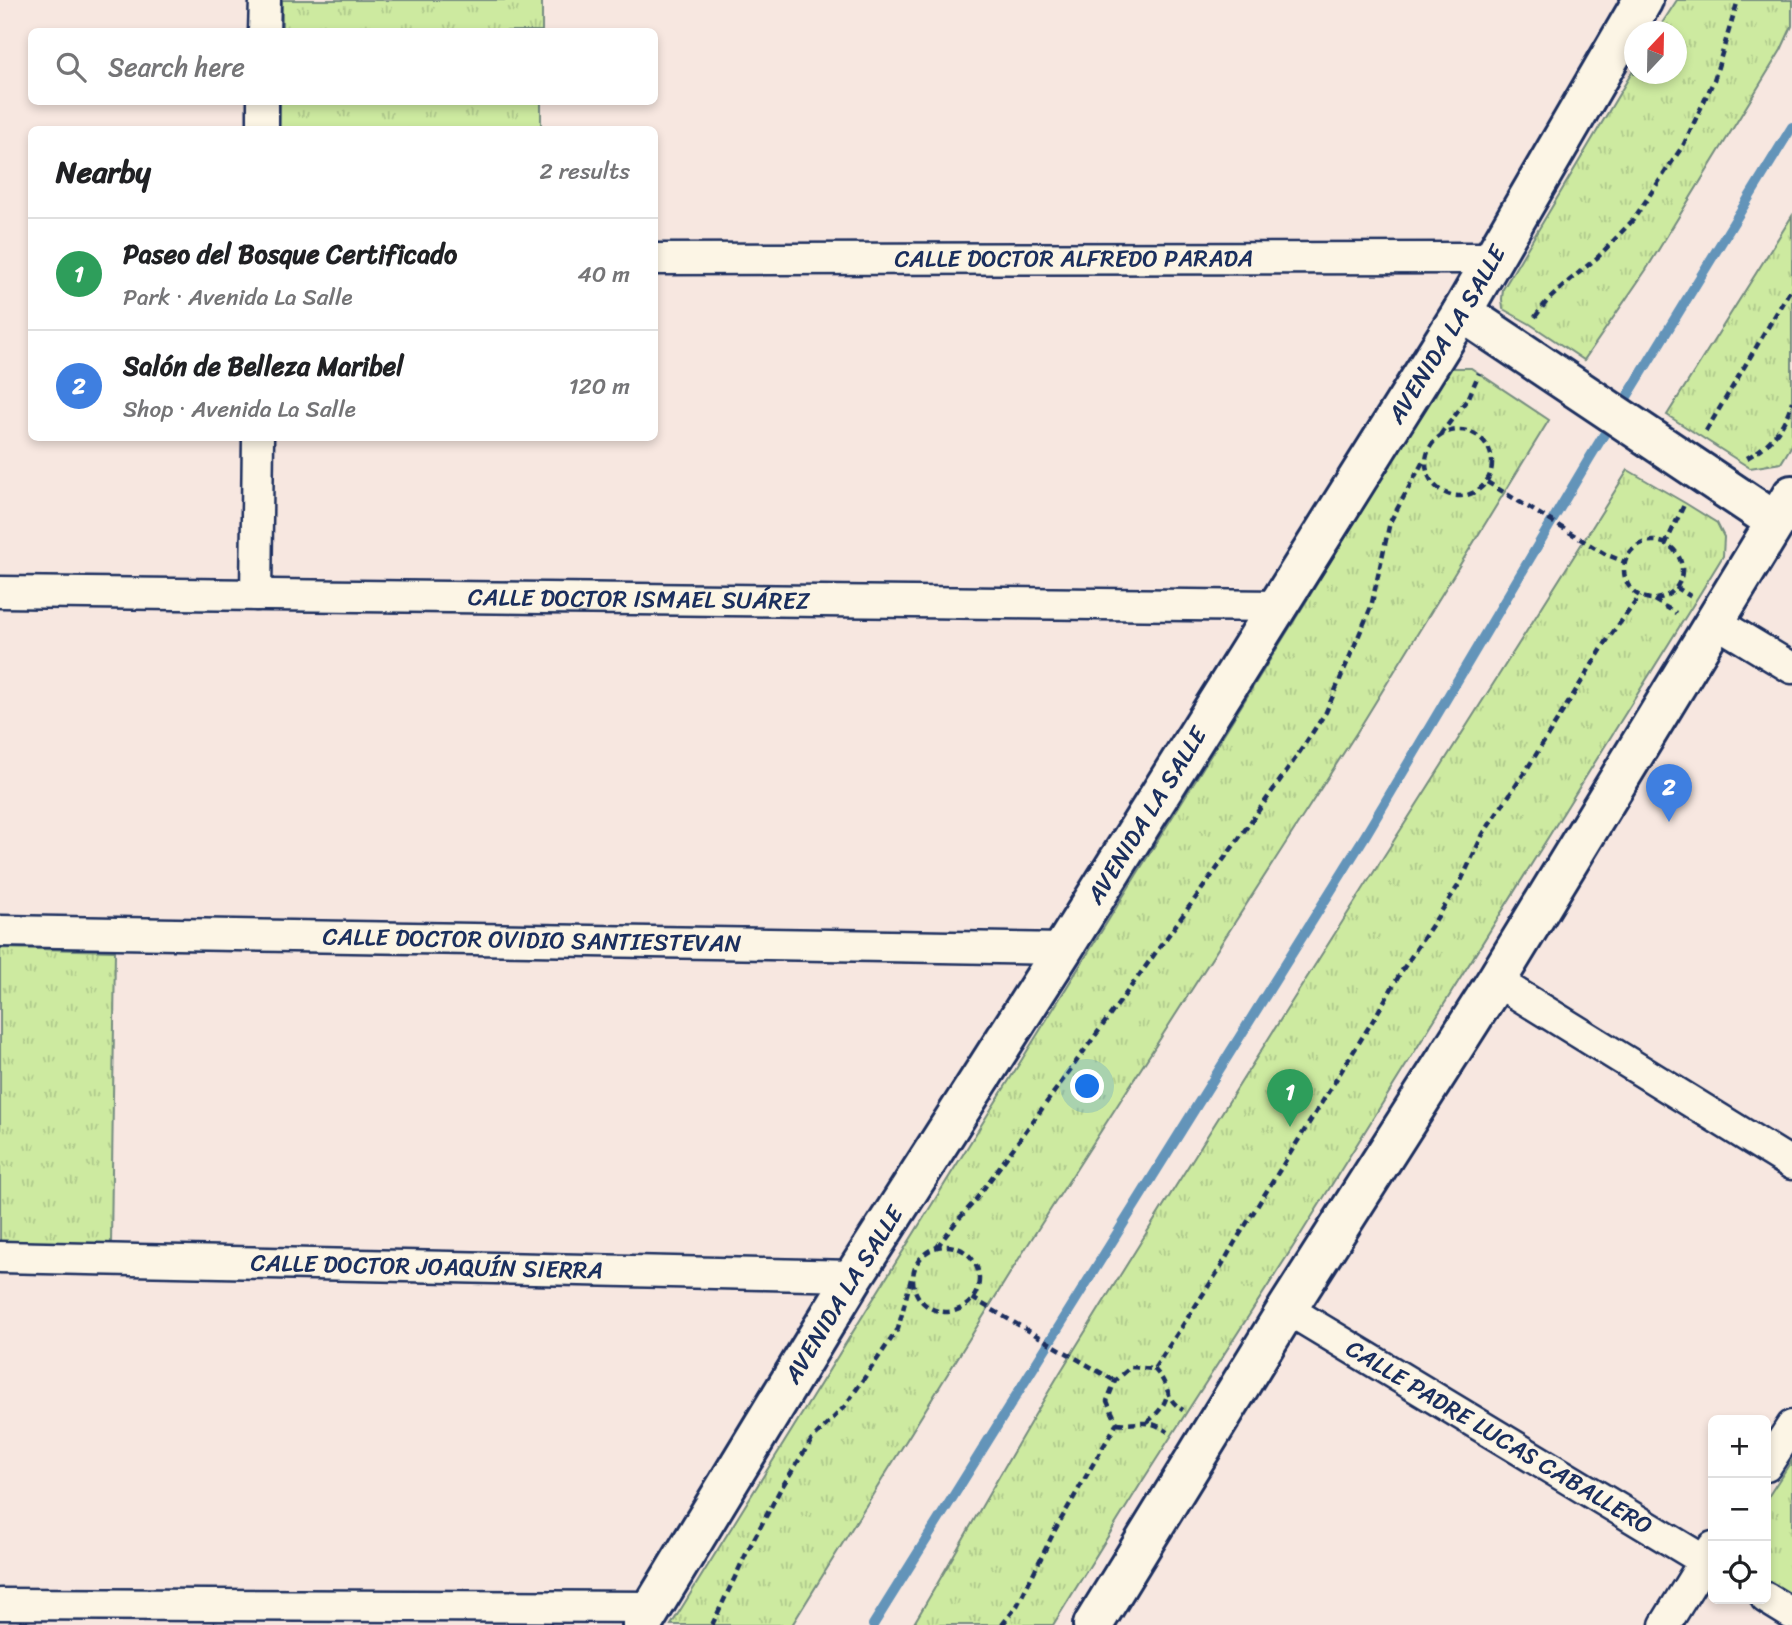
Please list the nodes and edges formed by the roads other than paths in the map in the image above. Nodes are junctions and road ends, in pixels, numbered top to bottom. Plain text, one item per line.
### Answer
1 (265, 0) edge
2 (1643, 0) edge
3 (264, 28) edge
4 (263, 105) edge
5 (263, 126) edge
6 (1493, 258) junction
7 (658, 259) edge
8 (1462, 312) junction
9 (258, 441) edge
10 (1784, 509) edge
11 (0, 592) edge
12 (256, 595) junction
13 (1278, 606) junction
14 (1700, 620) junction
15 (1792, 668) edge
16 (0, 931) edge
17 (1063, 949) junction
18 (1496, 981) junction
19 (1792, 1164) edge
20 (0, 1257) edge
21 (854, 1276) junction
22 (1287, 1309) junction
23 (1792, 1426) edge
24 (1771, 1458) edge
25 (1708, 1557) edge
26 (1708, 1561) edge
27 (1771, 1601) edge
28 (0, 1604) edge
29 (1792, 1614) edge
30 (648, 1616) edge
31 (1093, 1625) edge
32 (1665, 1625) edge

1 - 3 street
2 - 6 main road, AVENIDA LA SALLE
4 - 5 street
6 - 7 street, CALLE DOCTOR ALFREDO PARADA
6 - 8 main road, AVENIDA LA SALLE
8 - 10 main road
8 - 13 main road, AVENIDA LA SALLE
9 - 12 street
10 - 14 main road
11 - 12 street, CALLE DOCTOR ISMAEL SUÁREZ
12 - 13 street, CALLE DOCTOR ISMAEL SUÁREZ
13 - 17 main road, AVENIDA LA SALLE
14 - 15 street
14 - 18 main road
16 - 17 street, CALLE DOCTOR OVIDIO SANTIESTEVAN
17 - 21 main road, AVENIDA LA SALLE
18 - 19 street
18 - 22 main road
20 - 21 street, CALLE DOCTOR JOAQUÍN SIERRA
21 - 30 main road, AVENIDA LA SALLE
22 - 25 street, CALLE PADRE LUCAS CABALLERO
22 - 31 main road
23 - 24 street
26 - 32 street
27 - 29 street
28 - 30 street

